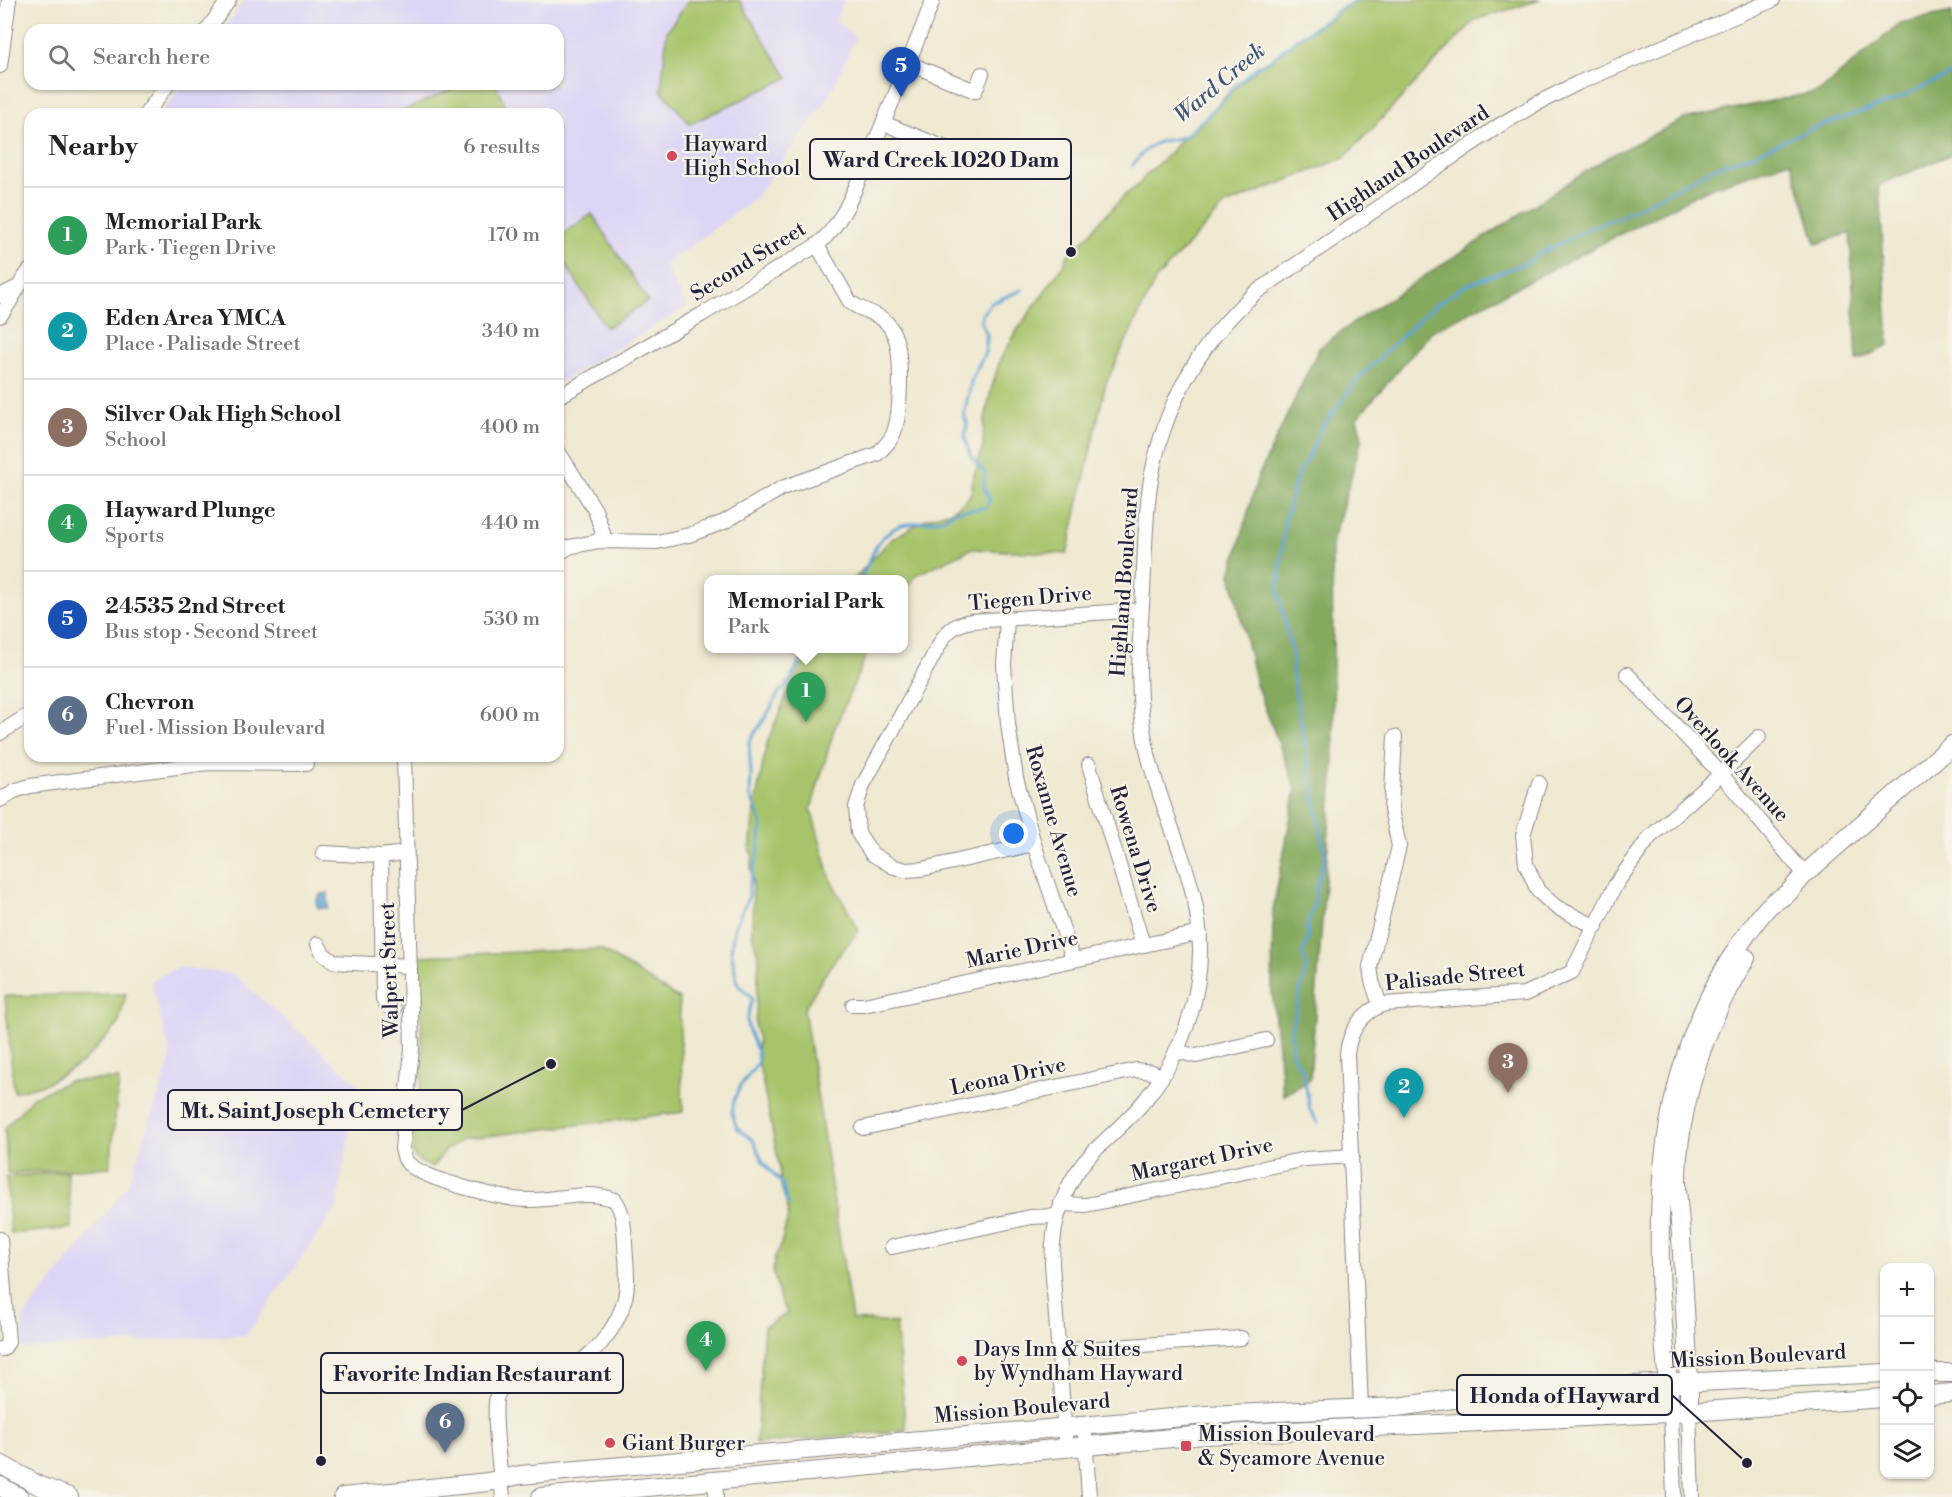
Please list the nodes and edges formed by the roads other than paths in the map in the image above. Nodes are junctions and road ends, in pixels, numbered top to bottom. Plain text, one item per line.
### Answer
1 (9, 0) edge
2 (229, 0) edge
3 (933, 0) edge
4 (1773, 0) edge
5 (211, 24) edge
6 (908, 63) junction
7 (0, 66) edge
8 (982, 74) dead end
9 (164, 90) edge
10 (150, 108) edge
11 (884, 123) junction
12 (955, 152) dead end
13 (817, 245) junction
14 (24, 275) edge
15 (5, 292) edge
16 (0, 316) edge
17 (564, 394) edge
18 (564, 461) edge
19 (599, 541) junction
20 (564, 550) edge
21 (1141, 610) junction
22 (1007, 620) junction
23 (1627, 674) dead end
24 (24, 718) edge
25 (0, 733) edge
26 (1395, 737) dead end
27 (1759, 737) dead end
28 (1952, 745) edge
29 (194, 762) edge
30 (257, 762) edge
31 (404, 762) edge
32 (306, 764) dead end
33 (1089, 765) dead end
34 (1721, 774) junction
35 (1539, 783) dead end
36 (0, 800) edge
37 (1034, 844) junction
38 (323, 853) dead end
39 (405, 853) junction
40 (381, 856) junction
41 (1806, 873) junction
42 (1787, 894) junction
43 (1596, 927) junction
44 (1200, 933) junction
45 (318, 944) dead end
46 (1143, 945) junction
47 (1073, 959) junction
48 (382, 964) junction
49 (410, 966) junction
50 (853, 1005) dead end
51 (1380, 1005) junction
52 (394, 1008) dead end
53 (1266, 1040) dead end
54 (1176, 1051) junction
55 (1162, 1077) junction
56 (863, 1128) dead end
57 (1352, 1156) junction
58 (1059, 1210) junction
59 (0, 1239) edge
60 (892, 1247) dead end
61 (1241, 1338) dead end
62 (2, 1349) edge
63 (1058, 1351) junction
64 (1880, 1372) edge
65 (1934, 1373) edge
66 (1952, 1373) edge
67 (1689, 1382) junction
68 (1668, 1384) junction
69 (1952, 1393) edge
70 (1934, 1395) edge
71 (1880, 1398) edge
72 (1361, 1408) junction
73 (1680, 1412) junction
74 (1085, 1426) junction
75 (1065, 1427) junction
76 (1085, 1447) junction
77 (1065, 1449) junction
78 (0, 1464) edge
79 (0, 1486) edge
80 (502, 1488) edge
81 (715, 1488) edge
82 (19, 1497) edge
83 (69, 1497) edge
84 (344, 1497) edge
85 (541, 1497) edge
86 (1089, 1497) edge
87 (1674, 1497) edge
88 (1692, 1497) edge

1 - 7 street
2 - 5 street
3 - 6 street, Second Street
4 - 21 street, Highland Boulevard
6 - 8 street
6 - 11 street, Second Street
9 - 10 street
11 - 12 street
11 - 13 street, Second Street
13 - 17 street, Second Street
13 - 19 street
14 - 15 street
15 - 16 street
18 - 19 street
19 - 20 street
21 - 22 street, Tiegen Drive
21 - 44 street, Highland Boulevard
22 - 37 street, Roxanne Avenue
22 - 37 street, Tiegen Drive
23 - 34 street, Overlook Avenue
24 - 25 street
26 - 51 street
27 - 34 street, Palisade Street
28 - 41 main road
29 - 36 street
30 - 32 street
31 - 39 street, Walpert Street
33 - 46 street, Rowena Drive
34 - 41 street, Overlook Avenue
34 - 43 street, Palisade Street
35 - 43 street
37 - 47 street, Roxanne Avenue
38 - 40 street
39 - 40 street
39 - 49 street, Walpert Street
40 - 48 street
41 - 42 main road
42 - 67 main road
42 - 68 main road
43 - 51 street, Palisade Street
44 - 46 street, Marie Drive
44 - 54 street, Highland Boulevard
45 - 48 street
46 - 47 street, Marie Drive
47 - 50 street, Marie Drive
48 - 49 street
48 - 52 street
49 - 80 street, Walpert Street
51 - 57 street, Palisade Street
53 - 54 street
54 - 55 street, Highland Boulevard
55 - 56 street, Leona Drive
55 - 58 street, Highland Boulevard
57 - 58 street, Margaret Drive
57 - 72 street, Palisade Street
58 - 60 street, Margaret Drive
58 - 63 street, Highland Boulevard
59 - 62 street
61 - 63 street
63 - 75 street, Highland Boulevard
64 - 67 main road, Mission Boulevard
65 - 66 main road
67 - 68 main road, Mission Boulevard
67 - 73 main road
68 - 72 main road, Mission Boulevard
68 - 73 main road
69 - 70 main road
71 - 73 main road, Mission Boulevard
72 - 74 main road, Mission Boulevard
73 - 76 main road, Mission Boulevard
73 - 87 street
73 - 88 street
74 - 75 main road, Mission Boulevard
74 - 76 street
75 - 77 street, Highland Boulevard
75 - 80 main road, Mission Boulevard
76 - 77 main road, Mission Boulevard
76 - 86 street
77 - 81 main road, Mission Boulevard
78 - 83 main road
79 - 82 main road
80 - 84 main road, Mission Boulevard
81 - 85 main road, Mission Boulevard

